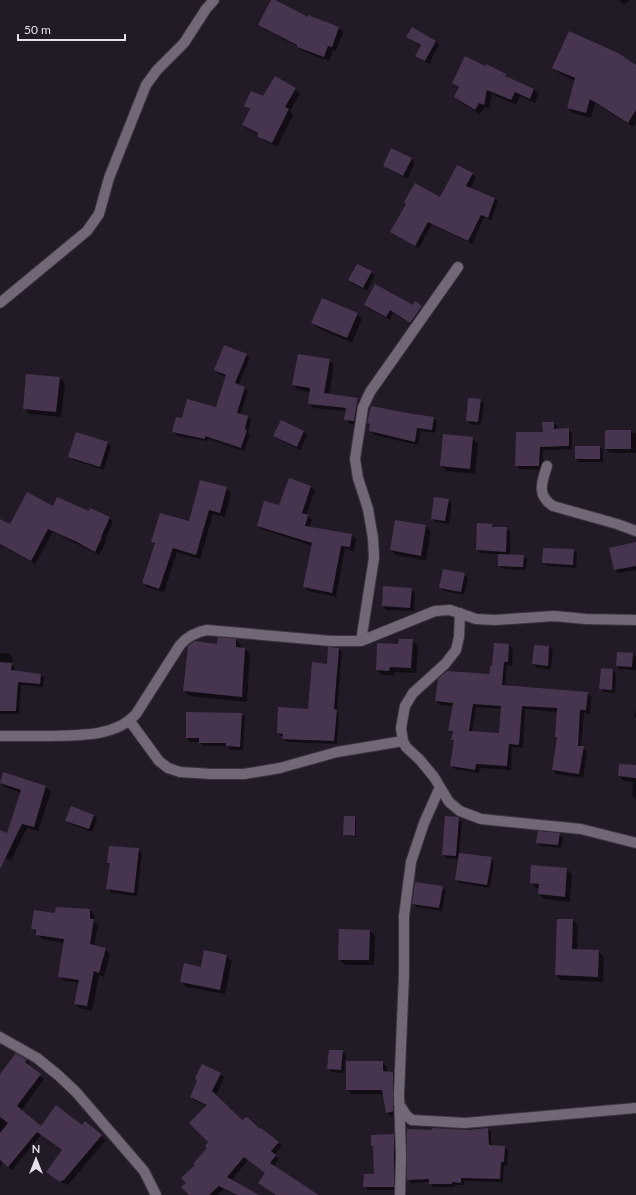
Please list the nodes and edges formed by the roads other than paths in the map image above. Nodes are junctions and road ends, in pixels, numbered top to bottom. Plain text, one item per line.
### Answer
1 (214, 0) edge
2 (458, 267) dead end
3 (0, 303) edge
4 (547, 466) dead end
5 (636, 531) edge
6 (460, 614) junction
7 (636, 620) edge
8 (361, 640) junction
9 (129, 720) junction
10 (0, 736) edge
11 (403, 741) junction
12 (440, 787) junction
13 (636, 843) edge
14 (0, 1037) edge
15 (399, 1104) junction
16 (636, 1108) edge
17 (156, 1195) edge
18 (400, 1195) edge

1 - 3 street
2 - 8 street
4 - 5 street
6 - 7 street
6 - 8 street
6 - 11 street
8 - 9 street
9 - 10 street
9 - 11 street
11 - 12 street
12 - 13 street
12 - 15 street
14 - 17 street
15 - 16 street
15 - 18 street

